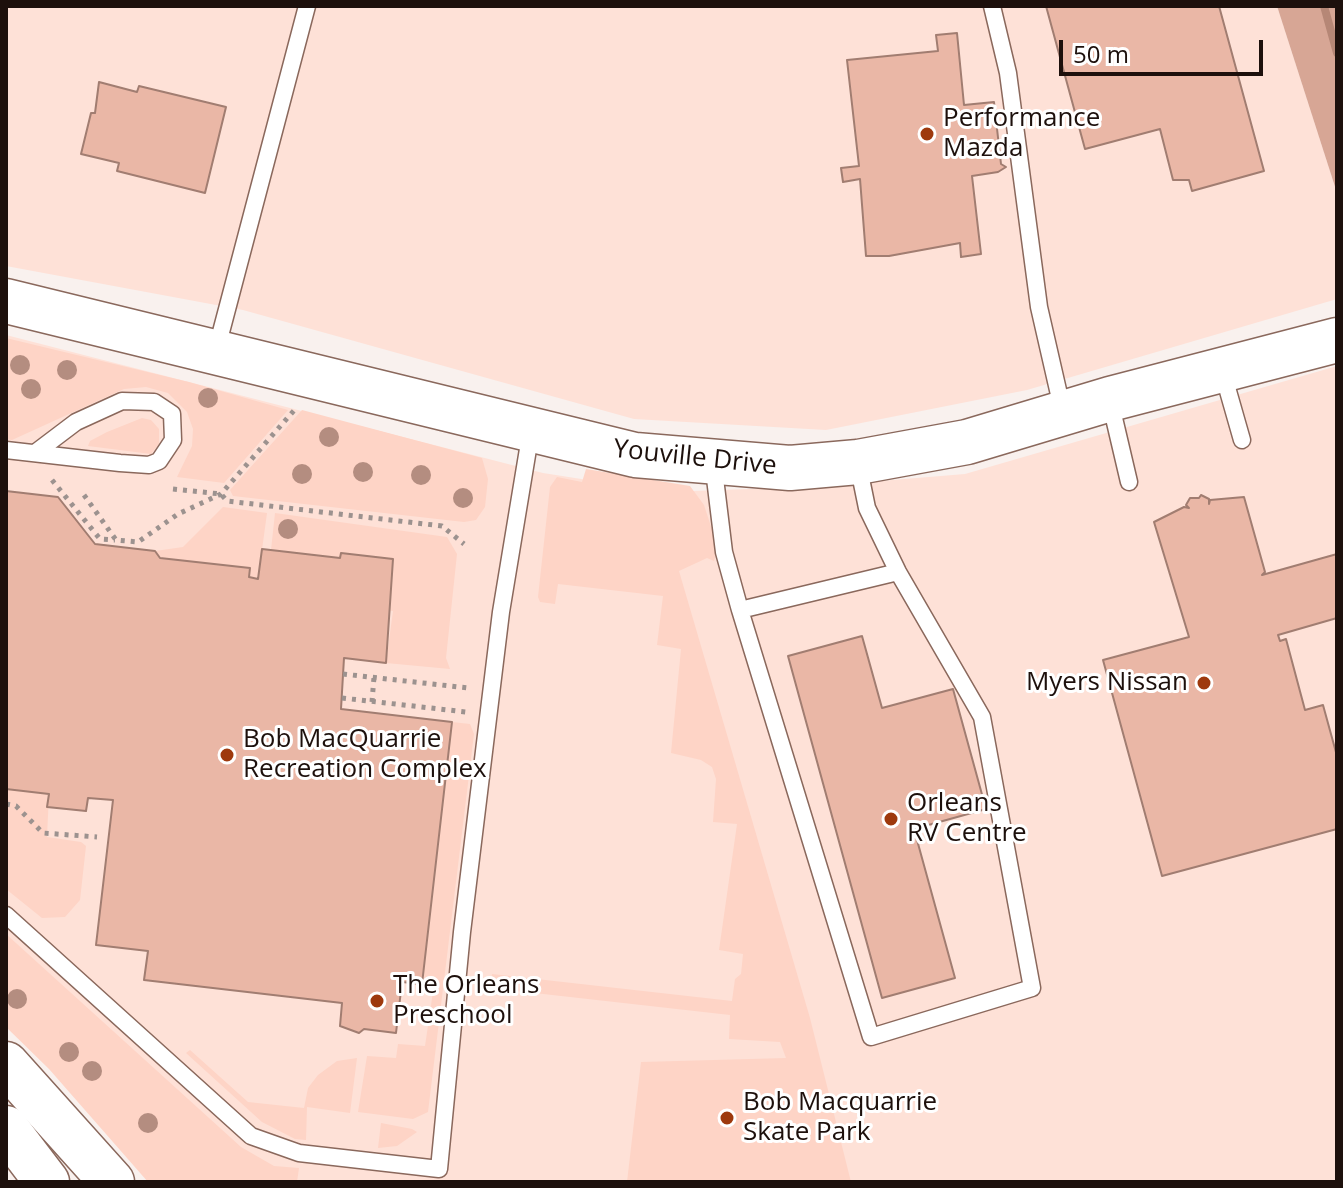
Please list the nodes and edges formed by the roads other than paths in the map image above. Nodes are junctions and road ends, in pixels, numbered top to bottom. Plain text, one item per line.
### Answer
1 (307, 6) edge
2 (992, 6) edge
3 (6, 301) edge
4 (1337, 340) edge
5 (216, 352) junction
6 (1222, 369) junction
7 (1110, 399) junction
8 (1064, 414) junction
9 (532, 429) junction
10 (1242, 440) dead end
11 (6, 450) edge
12 (35, 453) junction
13 (713, 462) junction
14 (858, 462) junction
15 (1129, 482) dead end
16 (898, 572) junction
17 (740, 610) junction
18 (6, 915) edge
19 (6, 1064) edge
20 (6, 1128) edge
21 (47, 1182) edge
22 (112, 1182) edge

1 - 5 lane
2 - 8 lane
3 - 5 main road, Youville Drive
4 - 6 main road, Youville Drive
5 - 9 main road, Youville Drive
6 - 7 main road, Youville Drive
6 - 10 lane
7 - 8 main road, Youville Drive
7 - 15 lane
8 - 14 main road, Youville Drive
9 - 13 main road, Youville Drive
9 - 18 lane
11 - 12 lane
12 - 12 lane
13 - 14 main road, Youville Drive
13 - 17 lane
14 - 16 lane
16 - 17 lane
16 - 17 lane
19 - 22 main road
20 - 21 main road

